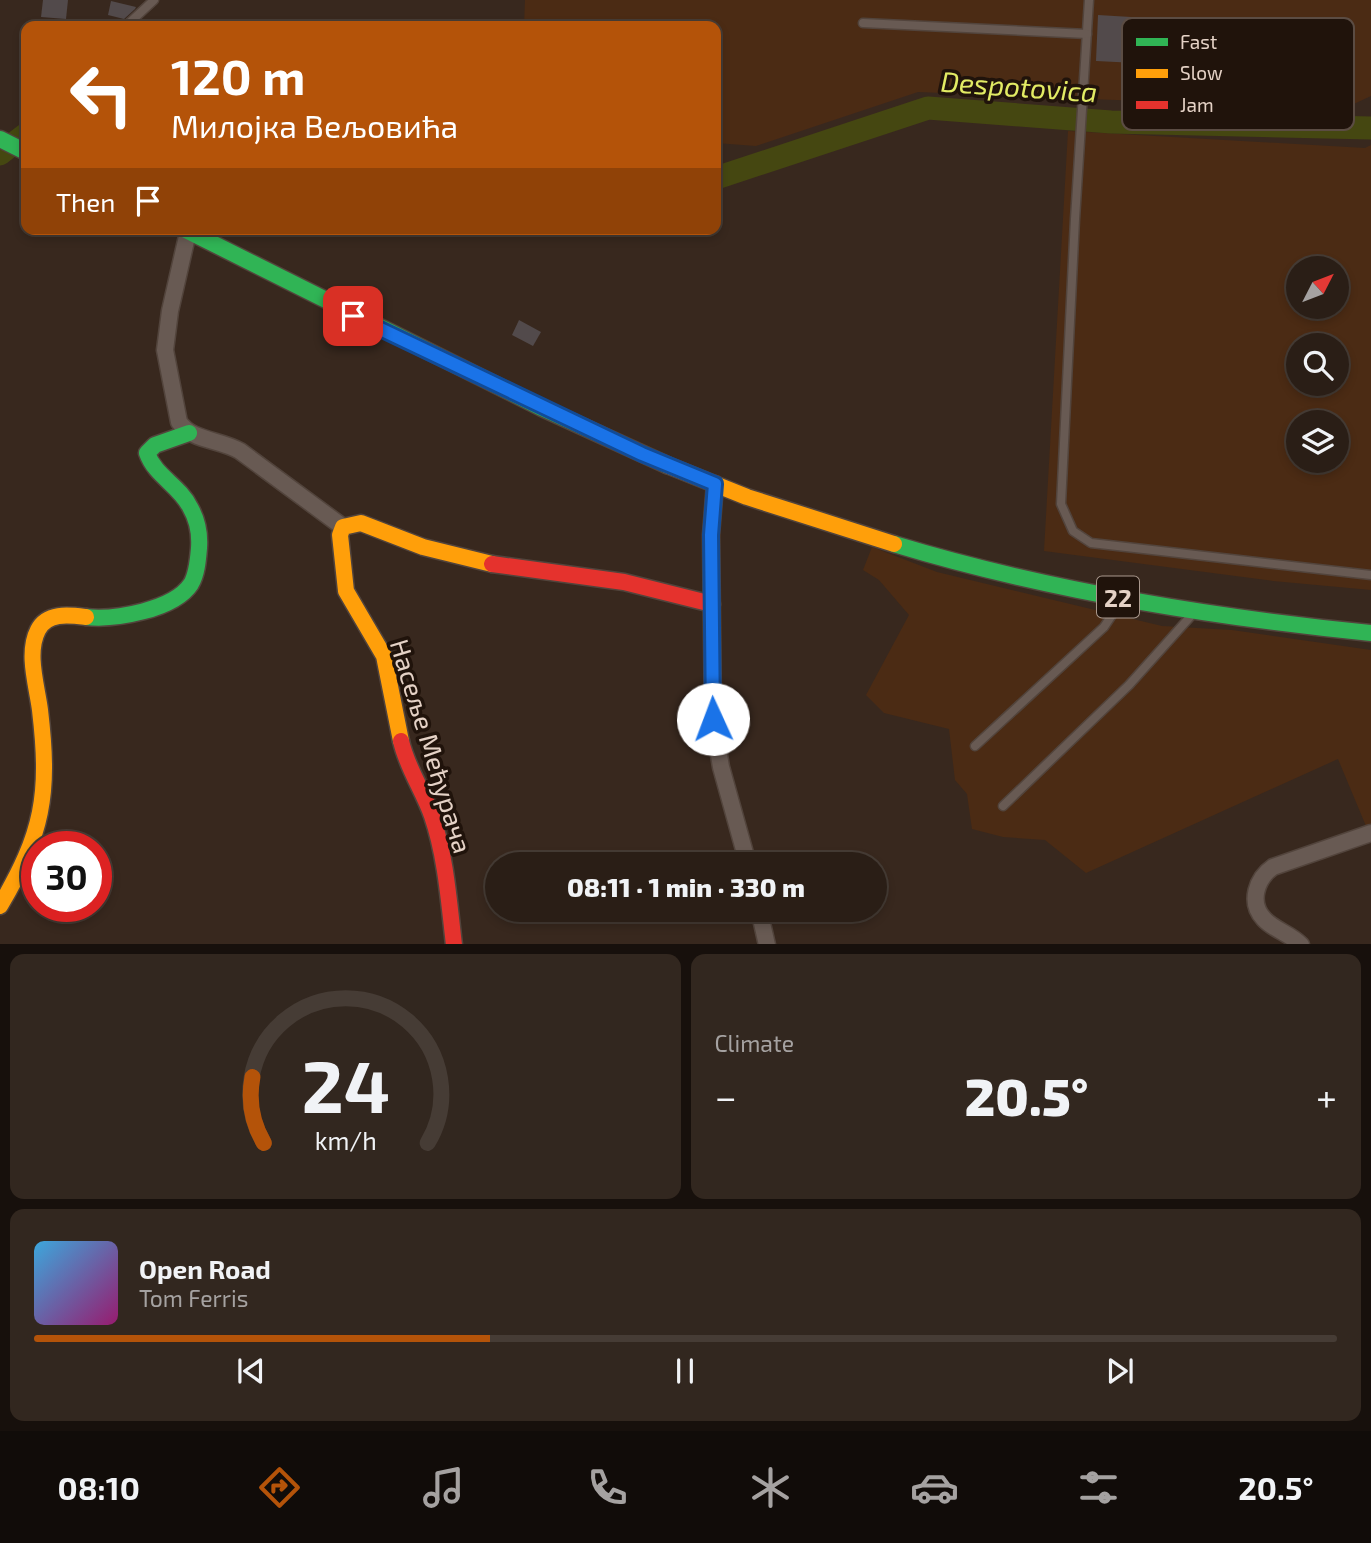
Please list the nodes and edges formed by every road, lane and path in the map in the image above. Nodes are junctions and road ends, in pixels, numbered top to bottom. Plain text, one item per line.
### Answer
1 (154, 0) edge
2 (1089, 0) edge
3 (131, 21) edge
4 (863, 23) dead end
5 (1087, 34) junction
6 (0, 139) edge
7 (21, 150) edge
8 (185, 235) edge
9 (196, 235) edge
10 (189, 433) junction
11 (715, 484) junction
12 (343, 527) junction
13 (1371, 575) edge
14 (1124, 598) junction
15 (712, 604) junction
16 (1194, 612) junction
17 (1371, 633) edge
18 (975, 746) dead end
19 (1003, 806) dead end
20 (1371, 833) edge
21 (745, 852) edge
22 (0, 906) edge
23 (762, 922) edge
24 (454, 944) edge
25 (767, 944) edge
26 (1301, 944) edge

1 - 3 lane
2 - 5 lane
4 - 5 lane
5 - 13 lane
6 - 7 street
8 - 10 street
9 - 11 street, 22
10 - 12 street
10 - 22 street
11 - 14 street, 22
11 - 15 street
12 - 15 street
12 - 24 street, Насеље Међурача
14 - 16 street, 22
14 - 18 lane
15 - 21 street
16 - 17 street, 22
16 - 19 lane
20 - 26 street
23 - 25 street

